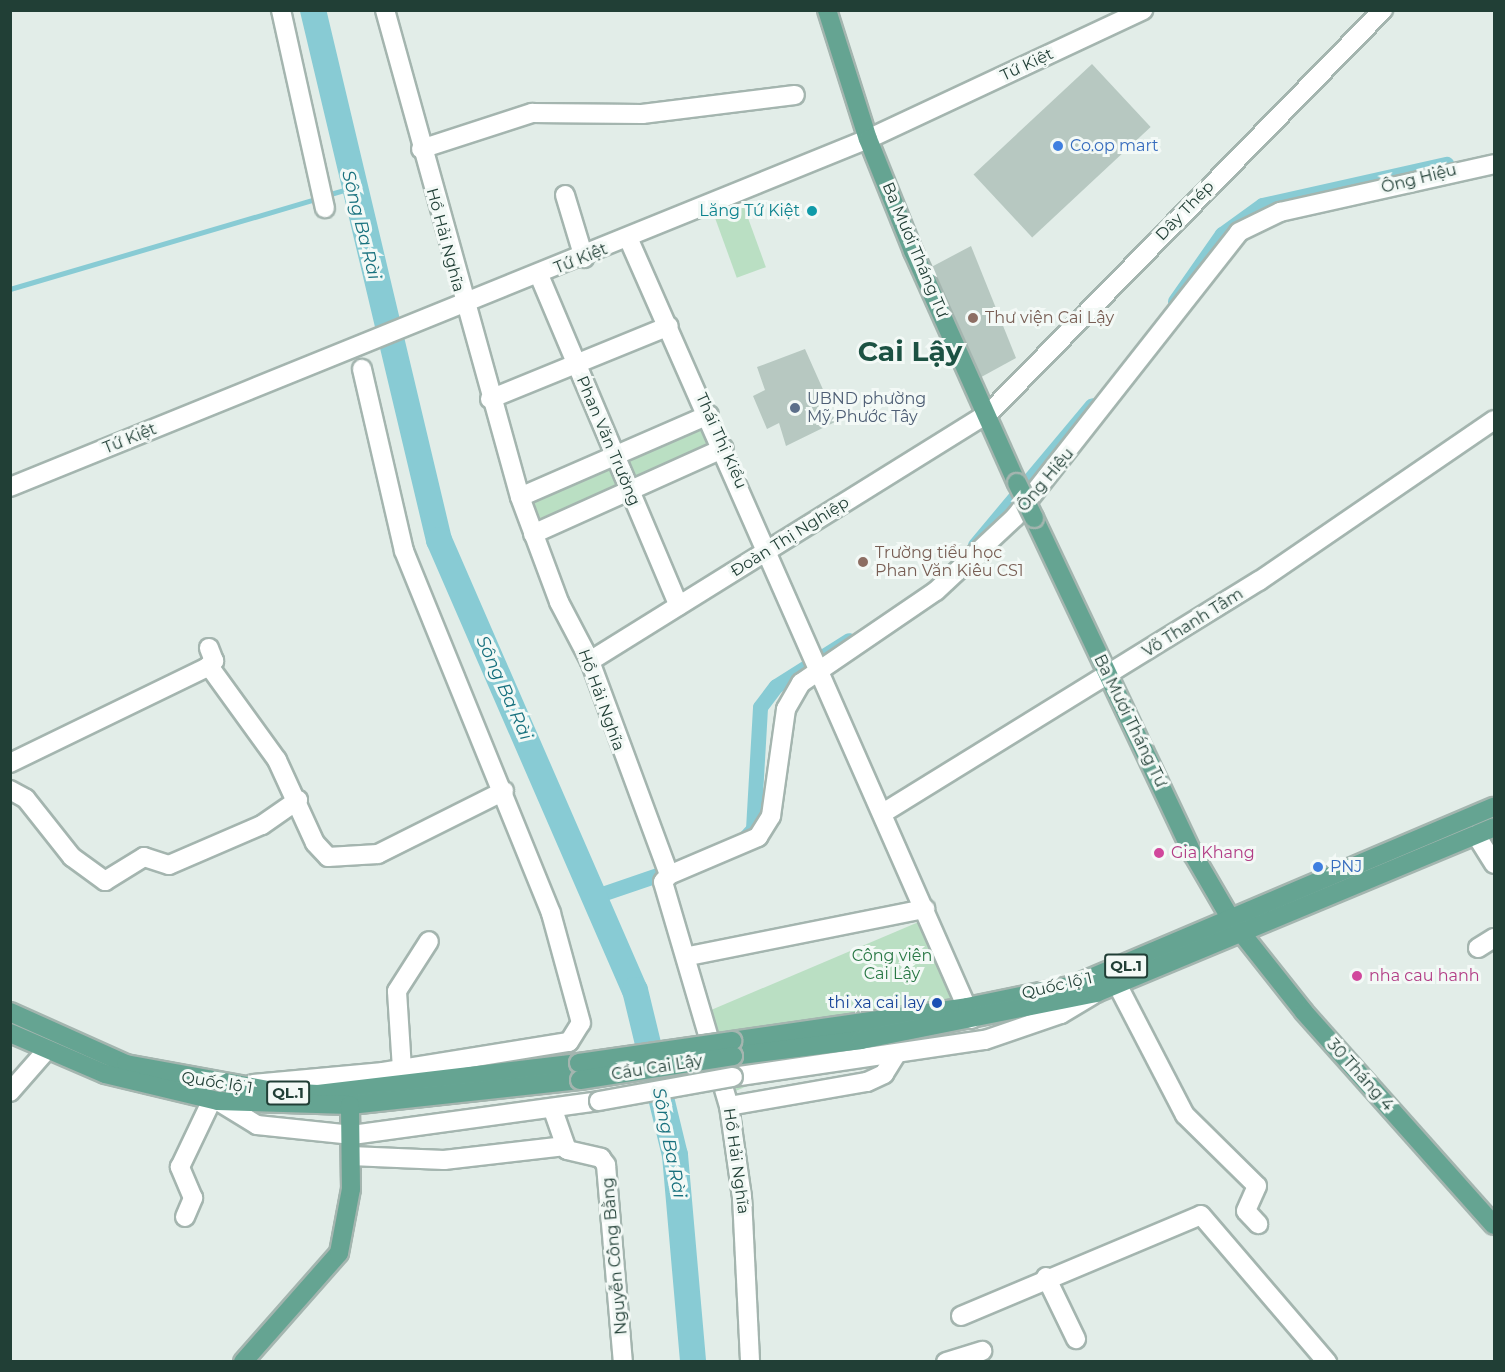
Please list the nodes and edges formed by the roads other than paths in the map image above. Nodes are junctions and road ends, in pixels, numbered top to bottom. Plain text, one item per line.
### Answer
1 (281, 10) edge
2 (385, 10) edge
3 (826, 10) edge
4 (1143, 10) edge
5 (1383, 10) edge
6 (795, 95) dead end
7 (868, 139) junction
8 (421, 149) junction
9 (1494, 164) edge
10 (565, 195) dead end
11 (323, 199) dead end
12 (629, 240) junction
13 (584, 258) junction
14 (539, 275) junction
15 (463, 306) junction
16 (669, 326) junction
17 (574, 363) junction
18 (362, 369) dead end
19 (490, 399) junction
20 (989, 413) junction
21 (709, 415) junction
22 (1494, 420) edge
23 (724, 448) junction
24 (615, 455) junction
25 (10, 487) edge
26 (629, 489) junction
27 (520, 497) junction
28 (533, 534) junction
29 (770, 550) junction
30 (679, 606) junction
31 (590, 661) junction
32 (821, 667) junction
33 (1108, 676) junction
34 (10, 763) edge
35 (10, 790) edge
36 (504, 791) junction
37 (298, 800) junction
38 (1494, 807) edge
39 (883, 813) junction
40 (1494, 827) edge
41 (1476, 835) junction
42 (1494, 864) edge
43 (666, 867) junction
44 (925, 909) junction
45 (1236, 928) junction
46 (1494, 938) edge
47 (429, 941) dead end
48 (1478, 948) dead end
49 (689, 956) junction
50 (1118, 986) junction
51 (1096, 993) junction
52 (10, 1012) edge
53 (969, 1013) junction
54 (10, 1033) edge
55 (733, 1048) joint
56 (46, 1051) junction
57 (896, 1055) junction
58 (402, 1069) junction
59 (579, 1071) junction
60 (10, 1092) edge
61 (219, 1096) junction
62 (350, 1105) junction
63 (729, 1106) junction
64 (553, 1110) junction
65 (352, 1135) junction
66 (565, 1146) junction
67 (351, 1156) junction
68 (185, 1217) dead end
69 (1258, 1224) dead end
70 (1494, 1225) edge
71 (1046, 1277) junction
72 (962, 1316) dead end
73 (1076, 1339) dead end
74 (982, 1351) dead end
75 (243, 1362) edge
76 (623, 1362) edge
77 (750, 1362) edge
78 (946, 1362) edge
79 (1327, 1362) edge

1 - 11 street
2 - 8 street, Hồ Hải Nghĩa
3 - 7 main road, Ba Mươi Tháng Tư
4 - 7 street, Tứ Kiệt
5 - 20 street, Dây Thép
6 - 8 street
7 - 12 street, Tứ Kiệt
7 - 20 main road, Ba Mươi Tháng Tư
8 - 15 street, Hồ Hải Nghĩa
9 - 32 street, Ông Hiệu
10 - 13 street
12 - 13 street, Tứ Kiệt
12 - 16 street, Thái Thị Kiểu
13 - 14 street, Tứ Kiệt
14 - 15 street, Tứ Kiệt
14 - 17 street, Phan Văn Trường
15 - 19 street, Hồ Hải Nghĩa
15 - 25 street, Tứ Kiệt
16 - 17 street
16 - 21 street, Thái Thị Kiểu
17 - 19 street
17 - 24 street, Phan Văn Trường
18 - 36 street
19 - 27 street, Hồ Hải Nghĩa
20 - 29 street, Đoàn Thị Nghiệp
20 - 33 main road, Ba Mươi Tháng Tư, bridge
21 - 23 street, Thái Thị Kiểu
21 - 24 street
22 - 33 street, Võ Thanh Tâm
23 - 26 street
23 - 29 street, Thái Thị Kiểu
24 - 26 street, Phan Văn Trường
24 - 27 street
26 - 28 street
26 - 30 street, Phan Văn Trường
27 - 28 street, Hồ Hải Nghĩa
28 - 31 street, Hồ Hải Nghĩa
29 - 30 street, Đoàn Thị Nghiệp
29 - 32 street, Thái Thị Kiểu
30 - 31 street, Đoàn Thị Nghiệp
31 - 43 street, Hồ Hải Nghĩa
32 - 39 street
32 - 43 street, Ông Hiệu
33 - 39 street, Võ Thanh Tâm
33 - 45 main road, Ba Mươi Tháng Tư
34 - 37 street
35 - 37 street
36 - 37 street
36 - 58 street
38 - 45 main road, Quốc lộ 1 / QL.1
39 - 44 street
40 - 41 main road, Quốc lộ 1 / QL.1
41 - 42 street
41 - 45 main road, Quốc lộ 1 / QL.1
43 - 49 street, Hồ Hải Nghĩa
44 - 49 street
44 - 53 street
45 - 50 main road, Quốc lộ 1 / QL.1
45 - 53 main road, Quốc lộ 1 / QL.1
45 - 70 main road, 30 Tháng 4
46 - 48 street
47 - 58 street
49 - 63 street, Hồ Hải Nghĩa
50 - 51 main road, Quốc lộ 1 / QL.1
50 - 69 street
51 - 53 main road, Quốc lộ 1 / QL.1
51 - 57 street, Cầu Cai Lậy
52 - 61 main road, Quốc lộ 1 / QL.1
53 - 55 main road, Quốc lộ 1 / QL.1
54 - 56 main road, Quốc lộ 1 / QL.1
55 - 59 main road, Cầu Cai Lậy / QL.1, bridge
56 - 60 street
56 - 61 main road, Quốc lộ 1 / QL.1
57 - 63 street
57 - 64 street, Cầu Cai Lậy, bridge
58 - 61 street
59 - 61 main road, Quốc lộ 1 / QL.1
59 - 62 main road, Quốc lộ 1 / QL.1
61 - 62 main road, Quốc lộ 1 / QL.1
61 - 65 street, Cầu Cai Lậy
61 - 68 street
62 - 65 main road
63 - 77 street, Hồ Hải Nghĩa
64 - 65 street, Cầu Cai Lậy
64 - 66 street
65 - 67 main road
66 - 67 street
66 - 76 street, Nguyễn Công Bằng
67 - 75 main road
71 - 72 street
71 - 73 street
71 - 79 street
74 - 78 street

